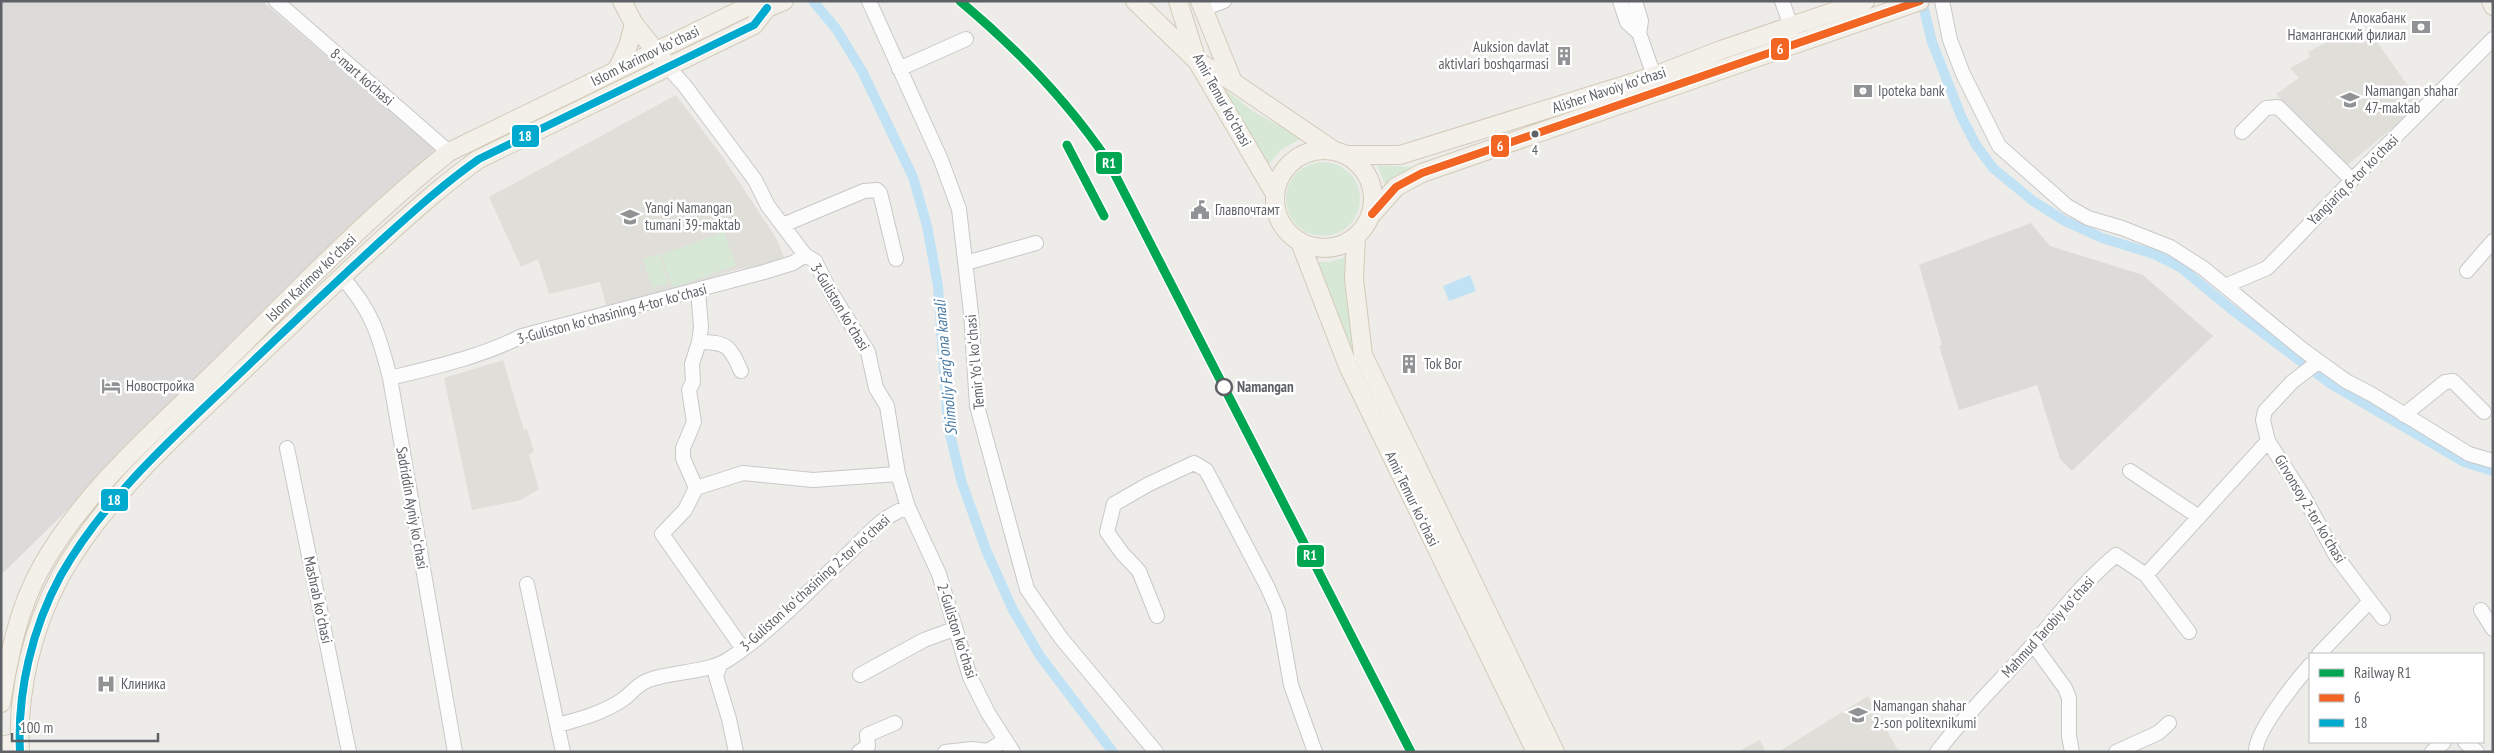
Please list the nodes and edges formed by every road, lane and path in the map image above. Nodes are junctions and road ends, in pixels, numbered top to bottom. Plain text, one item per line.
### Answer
1 (276, 1) edge
2 (622, 1) edge
3 (784, 1) edge
4 (869, 1) edge
5 (1135, 1) edge
6 (1178, 1) edge
7 (1224, 1) edge
8 (1620, 1) edge
9 (1635, 1) edge
10 (1782, 1) edge
11 (1865, 1) edge
12 (1942, 1) edge
13 (2491, 1) edge
14 (1914, 3) edge
15 (1201, 5) edge
16 (2493, 6) edge
17 (767, 8) junction
18 (634, 24) junction
19 (1791, 26) junction
20 (1639, 33) junction
21 (682, 38) junction
22 (2493, 39) edge
23 (966, 40) dead end
24 (1792, 46) junction
25 (656, 51) junction
26 (1198, 61) junction
27 (668, 67) junction
28 (898, 69) junction
29 (617, 70) junction
30 (1654, 76) junction
31 (1233, 82) junction
32 (2242, 132) dead end
33 (449, 152) junction
34 (1340, 153) junction
35 (2352, 180) junction
36 (1275, 194) junction
37 (1372, 214) junction
38 (783, 226) junction
39 (1356, 237) junction
40 (2493, 241) edge
41 (1300, 242) junction
42 (1036, 243) dead end
43 (805, 255) junction
44 (896, 259) dead end
45 (966, 263) junction
46 (2467, 271) dead end
47 (341, 276) junction
48 (2225, 286) junction
49 (698, 290) junction
50 (699, 342) junction
51 (2316, 363) junction
52 (741, 371) dead end
53 (390, 378) junction
54 (2484, 412) dead end
55 (2404, 415) junction
56 (2268, 442) junction
57 (287, 448) dead end
58 (2493, 461) edge
59 (2130, 471) dead end
60 (898, 474) junction
61 (696, 488) junction
62 (908, 506) junction
63 (2199, 517) junction
64 (2146, 575) junction
65 (527, 584) dead end
66 (2370, 601) junction
67 (2481, 610) dead end
68 (1158, 616) dead end
69 (2383, 618) dead end
70 (954, 629) junction
71 (2493, 629) edge
72 (2189, 632) dead end
73 (2033, 644) junction
74 (743, 649) junction
75 (2320, 653) edge
76 (720, 664) junction
77 (2309, 666) edge
78 (860, 675) dead end
79 (1, 703) edge
80 (895, 722) dead end
81 (2169, 722) dead end
82 (558, 725) junction
83 (1005, 740) junction
84 (2443, 743) edge
85 (2466, 743) edge
86 (1, 746) edge
87 (19, 747) edge
88 (988, 751) edge
89 (1547, 751) edge
90 (349, 752) edge
91 (455, 752) edge
92 (563, 752) edge
93 (736, 752) edge
94 (860, 752) edge
95 (946, 752) edge
96 (1013, 752) edge
97 (1156, 752) edge
98 (1315, 752) edge
99 (1937, 752) edge
100 (2072, 752) edge
101 (2116, 752) edge
102 (2256, 752) edge
103 (2432, 752) edge
104 (2477, 752) edge

1 - 33 street, 8-mart ko'chasi
2 - 18 main road
3 - 17 main road, Islom Karimov koʻchasi
4 - 28 street, Temir Yoʻl koʻchasi
5 - 26 main road
6 - 26 main road, Amir Temur koʻchasi
7 - 15 street
8 - 20 street
9 - 20 street
10 - 19 street
11 - 19 main road, Alisher Navoiy koʻchasi
12 - 48 street
13 - 16 main road
14 - 24 main road
15 - 31 main road, Amir Temur koʻchasi
17 - 21 main road, Islom Karimov koʻchasi
17 - 27 main road, Islom Karimov koʻchasi
18 - 21 main road
18 - 25 main road
18 - 29 main road
19 - 24 street
19 - 30 main road, Alisher Navoiy koʻchasi
20 - 30 street
21 - 25 main road, Islom Karimov koʻchasi
22 - 35 street, Yangiаriq 6-tor koʼchasi
23 - 28 street
24 - 37 main road
25 - 27 main road
25 - 29 main road, Islom Karimov koʻchasi
26 - 31 main road
26 - 36 main road, Amir Temur koʻchasi
27 - 38 street, 3-Guliston koʻchasi
27 - 47 main road, Islom Karimov koʻchasi
28 - 45 street, Temir Yoʻl koʻchasi
29 - 33 main road, Islom Karimov koʻchasi
30 - 34 main road, Alisher Navoiy koʻchasi
31 - 34 main road, Amir Temur koʻchasi
32 - 35 street
33 - 79 main road, Islom Karimov koʻchasi
34 - 36 main road
34 - 37 main road, Amir Temur koʻchasi
35 - 48 street, Yangiаriq 6-tor koʼchasi
36 - 41 main road, Amir Temur koʻchasi
37 - 39 main road
38 - 43 street, 3-Guliston koʻchasi
38 - 44 street
39 - 41 main road
39 - 89 main road, Amir Temur koʻchasi
40 - 46 street
41 - 89 main road, Amir Temur koʻchasi
42 - 45 street
43 - 49 street, 3-Guliston koʻchasining 4-tor koʻchasi
43 - 60 street, 3-Guliston koʻchasi
45 - 97 street, Temir Yoʻl koʻchasi
47 - 53 street, Sadriddin Ayniy koʻchasi
47 - 87 main road, Islom Karimov koʻchasi
48 - 51 street
49 - 50 street
49 - 53 street, 3-Guliston koʻchasining 4-tor koʻchasi
50 - 52 street
50 - 61 street
51 - 55 street
51 - 56 street, Girvonsoy 2-tor koʼchasi
53 - 91 street, Sadriddin Ayniy koʻchasi
54 - 55 street
55 - 58 street
56 - 63 street
56 - 66 street, Girvonsoy 2-tor koʼchasi
57 - 90 street, Mashrab koʻchasi
59 - 63 street
60 - 61 street
60 - 62 street, 3-Guliston koʻchasi
61 - 74 street
62 - 70 street, 2-Guliston koʻchasi
62 - 74 street, 3-Guliston koʻchasining 2-tor koʻchasi
63 - 64 street
64 - 72 street
64 - 73 street, Mahmud Tarobiy koʻchasi
65 - 82 street
66 - 69 street, Girvonsoy 2-tor koʼchasi
66 - 75 street
67 - 71 street
68 - 98 street
70 - 78 street
70 - 83 street, 2-Guliston koʻchasi
73 - 99 street, Mahmud Tarobiy koʻchasi
73 - 100 street
74 - 76 street, 3-Guliston koʻchasining 2-tor koʻchasi
76 - 82 street, 3-Guliston koʻchasining 2-tor koʻchasi
76 - 93 street
77 - 102 street
80 - 94 street
81 - 101 street
82 - 92 street
83 - 88 street
83 - 96 street, 2-Guliston koʻchasi
84 - 103 street
85 - 104 street
86 - 87 main road
88 - 95 street

